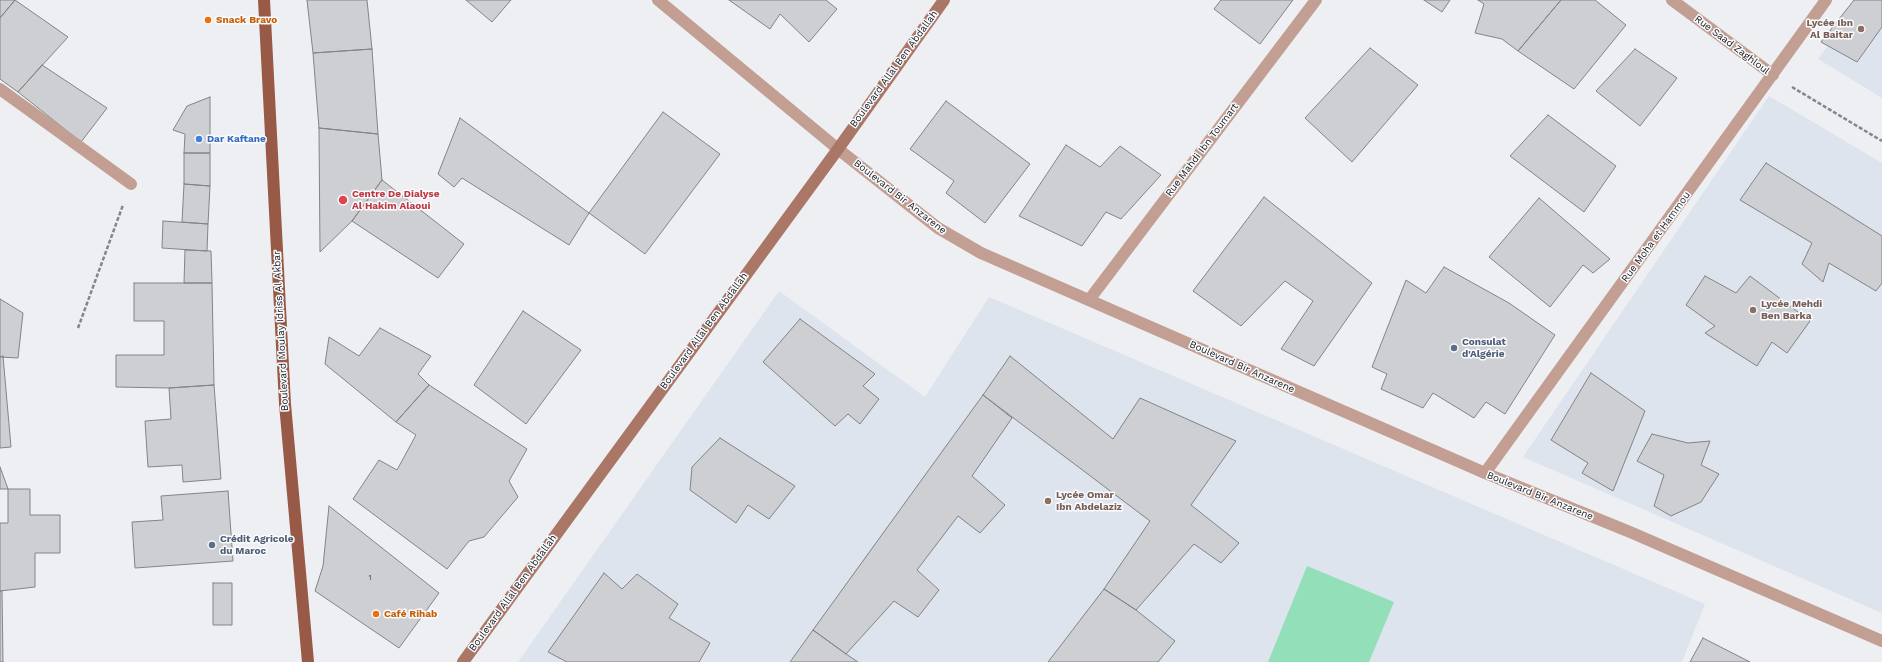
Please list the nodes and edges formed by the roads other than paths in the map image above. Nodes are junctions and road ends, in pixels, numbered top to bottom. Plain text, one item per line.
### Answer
1 (264, 0) edge
2 (658, 0) edge
3 (944, 0) edge
4 (1316, 0) edge
5 (1672, 0) edge
6 (1826, 0) edge
7 (1773, 75) junction
8 (0, 88) edge
9 (838, 149) junction
10 (131, 184) road end
11 (1089, 300) junction
12 (1485, 474) junction
13 (1882, 641) edge
14 (308, 662) edge
15 (463, 662) edge

1 - 14 main road, Boulevard Moulay Idriss Al Akbar
2 - 9 street, Boulevard Bir Anzarene
3 - 9 main road, Boulevard Allal Ben Abdallah
4 - 11 street, Rue Mahdi Ibn Toumart
5 - 7 street, Rue Saad Zaghloul
6 - 7 street, Rue Moha et Hammou
7 - 12 street, Rue Moha et Hammou
8 - 10 street
9 - 11 street, Boulevard Bir Anzarene
9 - 15 main road, Boulevard Allal Ben Abdallah
11 - 12 street, Boulevard Bir Anzarene
12 - 13 street, Boulevard Bir Anzarene

